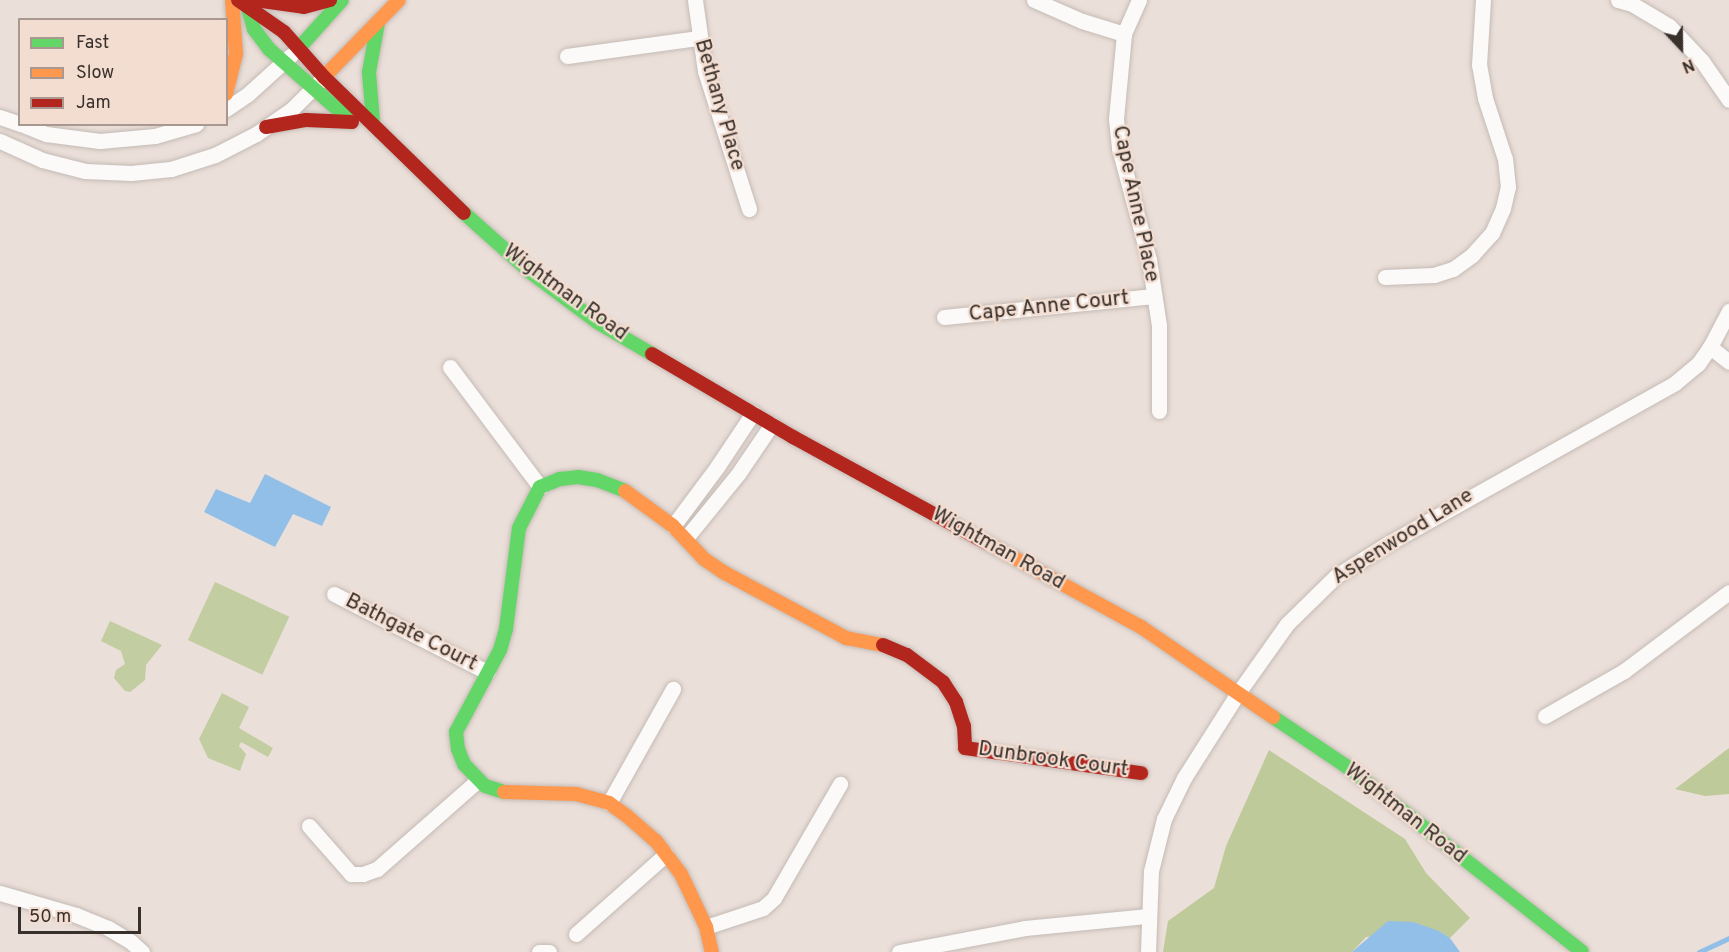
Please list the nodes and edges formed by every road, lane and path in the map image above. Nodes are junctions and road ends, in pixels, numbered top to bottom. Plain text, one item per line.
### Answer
1 (232, 0) edge
2 (330, 0) edge
3 (342, 0) edge
4 (399, 0) edge
5 (695, 0) edge
6 (1034, 0) edge
7 (1139, 0) edge
8 (1483, 0) edge
9 (1618, 0) edge
10 (247, 3) edge
11 (378, 21) junction
12 (1124, 34) junction
13 (699, 38) junction
14 (299, 48) junction
15 (567, 56) dead end
16 (284, 62) junction
17 (324, 77) junction
18 (228, 89) edge
19 (312, 89) junction
20 (1729, 100) edge
21 (228, 108) edge
22 (0, 117) edge
23 (351, 122) junction
24 (18, 123) edge
25 (373, 123) junction
26 (25, 126) edge
27 (189, 126) edge
28 (266, 127) junction
29 (0, 141) edge
30 (408, 161) junction
31 (748, 209) dead end
32 (1386, 277) dead end
33 (1155, 296) junction
34 (1729, 311) edge
35 (944, 318) dead end
36 (1710, 347) junction
37 (1729, 362) edge
38 (450, 367) dead end
39 (1159, 411) dead end
40 (753, 413) junction
41 (772, 424) junction
42 (540, 488) junction
43 (673, 526) junction
44 (686, 537) junction
45 (1729, 592) edge
46 (334, 594) dead end
47 (488, 672) junction
48 (673, 688) dead end
49 (1238, 693) junction
50 (1545, 716) dead end
51 (1142, 773) dead end
52 (477, 781) junction
53 (840, 784) dead end
54 (609, 803) junction
55 (309, 826) dead end
56 (666, 854) junction
57 (0, 893) edge
58 (1148, 916) junction
59 (706, 927) junction
60 (576, 934) dead end
61 (142, 952) edge
62 (539, 952) edge
63 (549, 952) edge
64 (712, 952) edge
65 (899, 952) edge
66 (1148, 952) edge
67 (1581, 952) edge

1 - 18 main road
2 - 10 main road
3 - 14 main road
4 - 11 main road
5 - 13 street, Bethany Place
6 - 12 street
7 - 12 street, Cape Anne Place
8 - 32 street
9 - 20 street
10 - 14 main road, Wightman Road
10 - 16 main road, Wightman Road
11 - 17 main road
11 - 25 main road
12 - 33 street, Cape Anne Place
13 - 15 street
13 - 31 street, Bethany Place
14 - 16 street
14 - 17 main road, Wightman Road
16 - 19 main road, Wightman Road
16 - 21 street
17 - 19 street
17 - 25 main road, Wightman Road
19 - 23 main road, Wightman Road
19 - 28 street
22 - 24 street
23 - 28 main road
23 - 30 main road, Wightman Road
25 - 30 main road, Wightman Road
26 - 27 street
28 - 29 street
30 - 40 main road, Wightman Road
33 - 35 street, Cape Anne Court
33 - 39 street, Cape Anne Place
34 - 36 street, Aspenwood Lane
36 - 37 street
36 - 49 street, Aspenwood Lane
38 - 42 street
40 - 41 main road, Wightman Road
40 - 43 street
41 - 44 street
41 - 49 main road, Wightman Road
42 - 43 main road
42 - 47 main road
43 - 44 main road
44 - 51 main road, Dunbrook Court
45 - 50 street
46 - 47 street, Bathgate Court
47 - 52 main road
48 - 54 street
49 - 58 street, Aspenwood Lane
49 - 67 main road, Wightman Road
52 - 54 main road
52 - 55 street
53 - 59 street
54 - 56 main road
56 - 59 main road
56 - 60 street
57 - 61 street
58 - 65 street
58 - 66 street, Aspenwood Lane
59 - 64 main road
62 - 63 street

